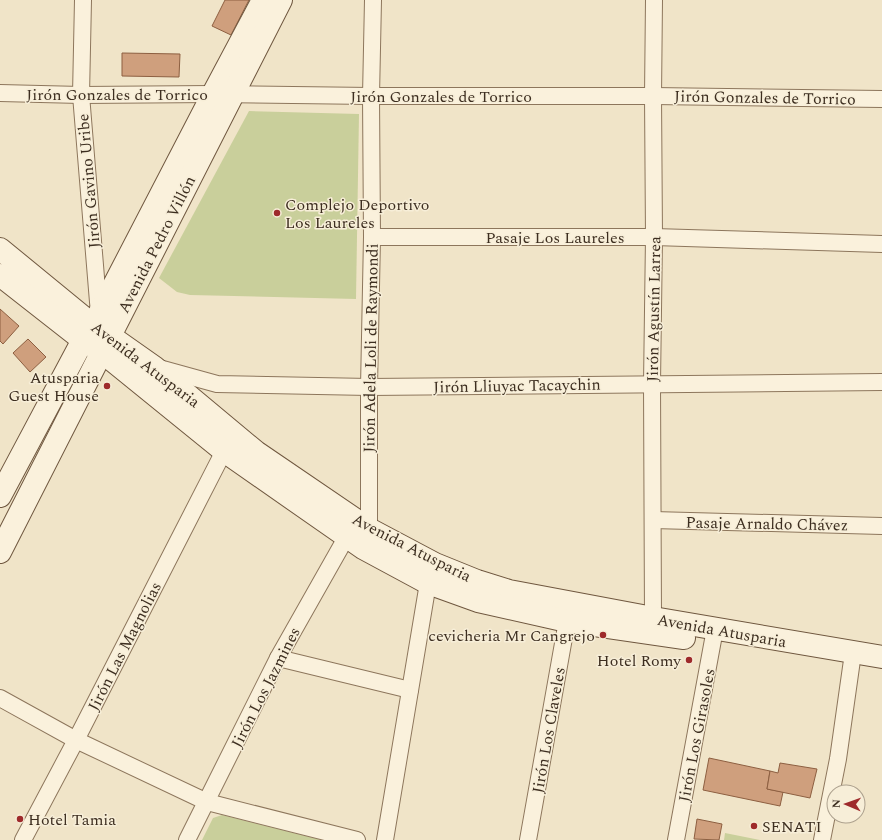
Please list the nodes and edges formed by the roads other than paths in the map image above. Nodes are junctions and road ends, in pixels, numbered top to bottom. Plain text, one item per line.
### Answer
1 (83, 0) edge
2 (263, 0) edge
3 (281, 0) edge
4 (373, 0) edge
5 (654, 0) edge
6 (0, 93) edge
7 (222, 94) junction
8 (81, 95) junction
9 (371, 96) junction
10 (653, 96) junction
11 (882, 99) edge
12 (372, 237) junction
13 (654, 237) junction
14 (882, 244) edge
15 (0, 250) edge
16 (0, 275) edge
17 (97, 333) junction
18 (154, 367) junction
19 (882, 382) edge
20 (652, 384) junction
21 (369, 387) junction
22 (224, 451) junction
23 (0, 496) edge
24 (653, 520) junction
25 (882, 526) edge
26 (369, 529) junction
27 (347, 536) junction
28 (0, 552) edge
29 (428, 583) junction
30 (653, 618) junction
31 (567, 620) junction
32 (714, 636) junction
33 (882, 657) edge
34 (278, 658) junction
35 (852, 660) junction
36 (882, 672) edge
37 (410, 690) junction
38 (0, 698) edge
39 (76, 740) junction
40 (207, 802) junction
41 (23, 840) edge
42 (187, 840) edge
43 (356, 840) edge
44 (385, 840) edge
45 (528, 840) edge
46 (676, 840) edge
47 (822, 840) edge

1 - 8 street, Jirón Gavino Uribe
2 - 7 main road, Avenida Pedro Villón
3 - 7 main road, Avenida Pedro Villón
4 - 9 street, Jirón Adela Loli de Raymondi
5 - 10 street, Jirón Agustín Larrea
6 - 8 street, Jirón Gonzales de Torrico
7 - 8 street, Jirón Gonzales de Torrico
7 - 9 street, Jirón Gonzales de Torrico
7 - 17 main road, Avenida Pedro Villón
8 - 17 street, Jirón Gavino Uribe
9 - 10 street, Jirón Gonzales de Torrico
9 - 12 street, Jirón Adela Loli de Raymondi
10 - 11 street, Jirón Gonzales de Torrico
10 - 13 street, Jirón Agustín Larrea
12 - 13 street, Pasaje Los Laureles
12 - 21 street, Jirón Adela Loli de Raymondi
13 - 14 street, Pasaje Los Laureles
13 - 20 street, Jirón Agustín Larrea
15 - 17 main road, Avenida Atusparia
16 - 17 main road, Avenida Atusparia
17 - 18 main road, Avenida Atusparia
17 - 22 main road, Avenida Atusparia
17 - 23 main road, Avenida Pedro Villón
17 - 28 main road, Avenida Pedro Villón
18 - 21 street, Jirón Lliuyac Tacaychin
18 - 26 main road, Avenida Atusparia
19 - 20 street, Jirón Lliuyac Tacaychin
20 - 21 street, Jirón Lliuyac Tacaychin
20 - 24 street, Jirón Agustín Larrea
21 - 26 street, Jirón Adela Loli de Raymondi
22 - 27 main road, Avenida Atusparia
22 - 39 street, Jirón Las Magnolias
24 - 25 street, Pasaje Arnaldo Chávez
24 - 30 street, Jirón Agustín Larrea
26 - 30 main road, Avenida Atusparia
27 - 29 main road, Avenida Atusparia
27 - 34 street, Jirón Los Jazmines
29 - 31 main road, Avenida Atusparia
29 - 37 street
30 - 32 main road, Avenida Atusparia
31 - 32 main road, Avenida Atusparia
31 - 45 street, Jirón Los Claveles
32 - 35 main road, Avenida Atusparia
32 - 46 street, Jirón Los Girasoles
33 - 35 main road, Avenida Atusparia
34 - 37 street
34 - 40 street, Jirón Los Jazmines
35 - 36 main road, Avenida Atusparia
35 - 47 street
37 - 44 street
38 - 39 street
39 - 40 street
39 - 41 street, Jirón Las Magnolias
40 - 42 street, Jirón Los Jazmines
40 - 43 street

